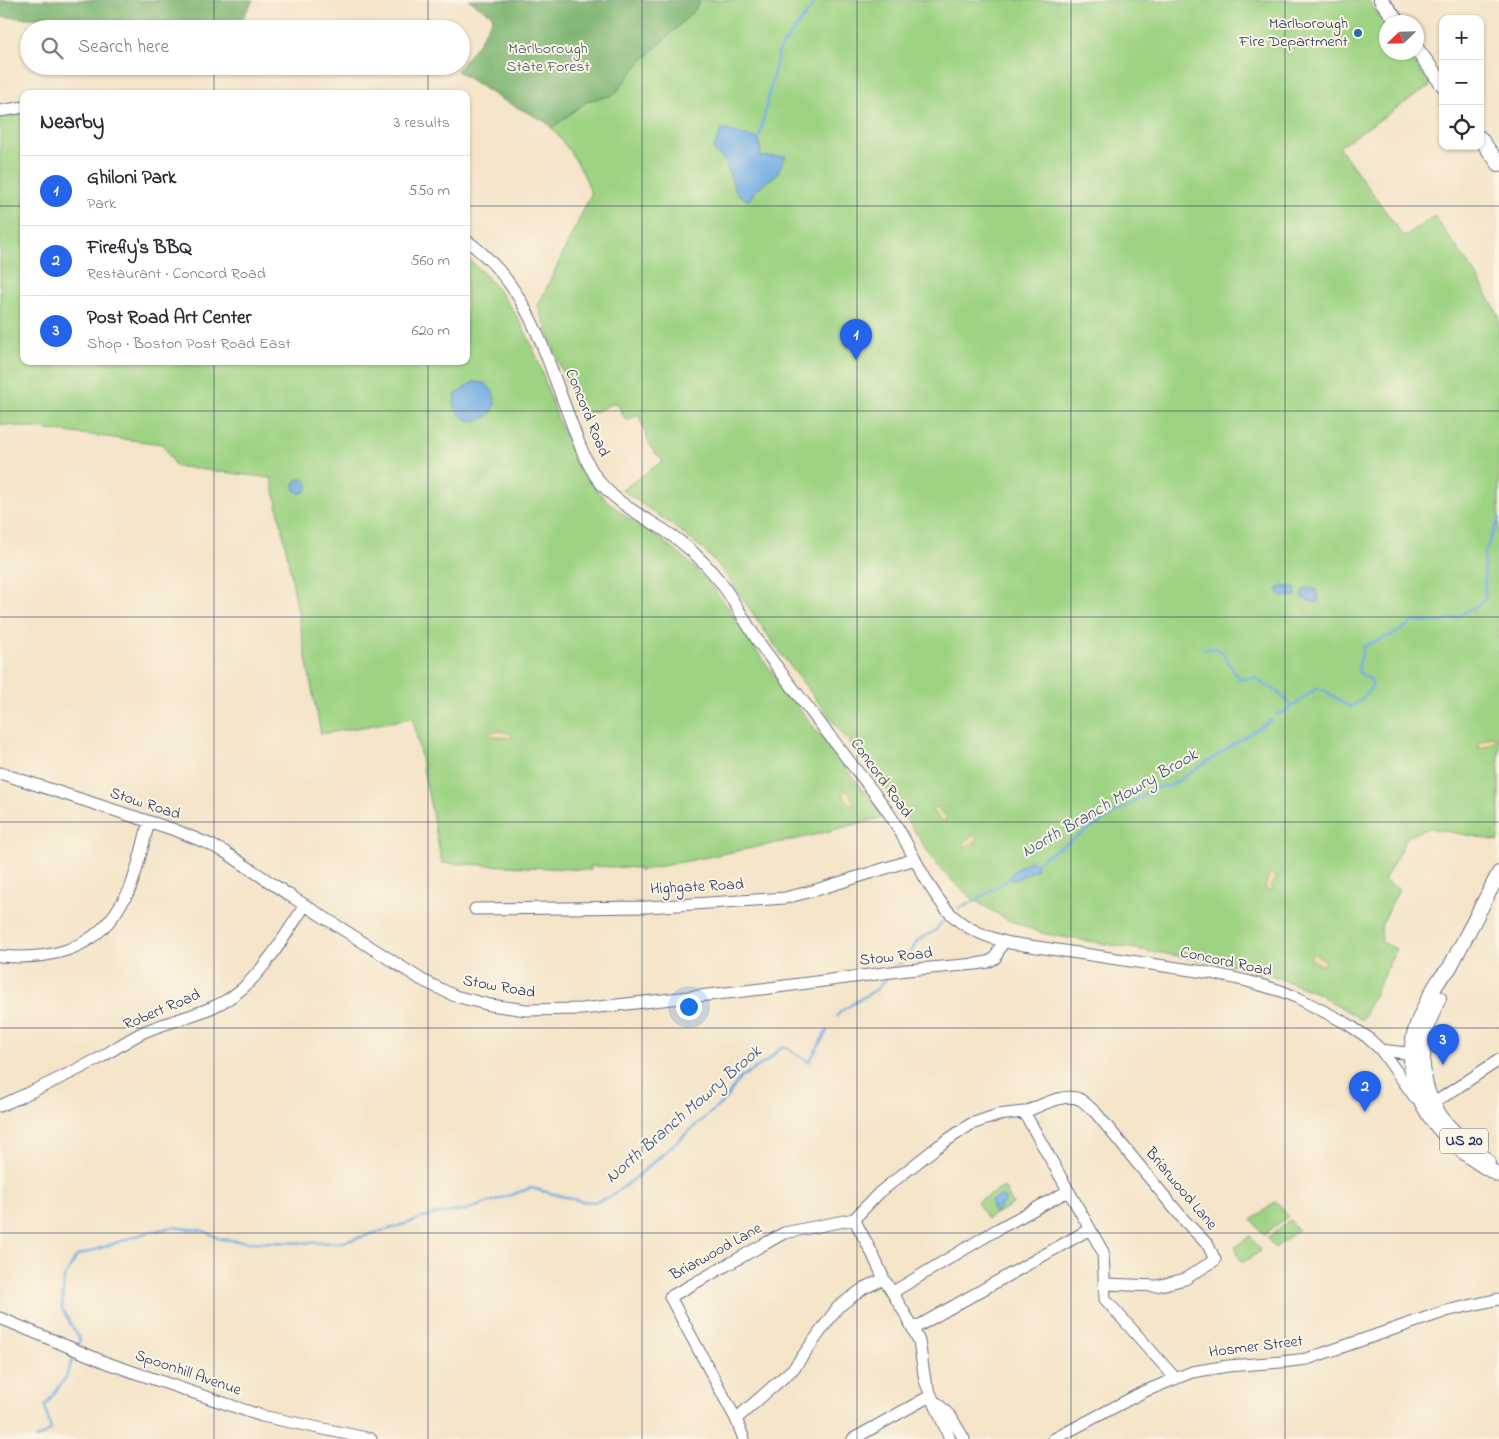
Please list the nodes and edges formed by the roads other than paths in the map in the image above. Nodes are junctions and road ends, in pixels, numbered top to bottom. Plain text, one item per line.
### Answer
1 (1381, 0) edge
2 (1393, 15) edge
3 (1424, 59) edge
4 (1439, 80) edge
5 (20, 108) edge
6 (0, 111) edge
7 (1484, 143) edge
8 (1499, 164) edge
9 (470, 243) edge
10 (0, 773) edge
11 (149, 822) junction
12 (915, 859) junction
13 (1499, 873) edge
14 (304, 905) junction
15 (475, 909) dead end
16 (1004, 942) junction
17 (0, 956) edge
18 (1381, 1050) junction
19 (1416, 1060) junction
20 (1499, 1060) edge
21 (1391, 1063) junction
22 (0, 1106) edge
23 (1431, 1109) junction
24 (1024, 1112) junction
25 (1499, 1175) edge
26 (1068, 1191) junction
27 (854, 1219) junction
28 (1090, 1229) junction
29 (884, 1279) junction
30 (1104, 1284) junction
31 (892, 1292) junction
32 (1499, 1299) edge
33 (0, 1318) edge
34 (913, 1329) junction
35 (1175, 1378) junction
36 (930, 1396) junction
37 (736, 1419) junction
38 (371, 1439) edge
39 (744, 1439) edge
40 (853, 1439) edge
41 (950, 1439) edge
42 (964, 1439) edge
43 (1054, 1439) edge

1 - 2 main road
3 - 4 main road
5 - 6 street
7 - 8 main road
9 - 12 street, Concord Road
10 - 11 street, Stow Road
11 - 14 street, Stow Road
11 - 17 street
12 - 15 street, Highgate Road
12 - 16 street, Concord Road
13 - 19 main road, US 20
14 - 16 street, Stow Road
14 - 22 street, Robert Road
16 - 18 street, Concord Road
18 - 19 street
18 - 21 street, Concord Road
19 - 21 street
19 - 23 main road, US 20
20 - 23 street
21 - 23 street, Concord Road
23 - 25 main road, US 20
24 - 26 street
24 - 27 street, Briarwood Lane
24 - 30 street, Briarwood Lane
26 - 28 street
26 - 31 street
27 - 29 street
27 - 37 street, Briarwood Lane
28 - 30 street
28 - 34 street
29 - 31 street
29 - 37 street
30 - 35 street
31 - 34 street
32 - 35 street, Hosmer Street
33 - 38 street, Spoonhill Avenue
34 - 36 street
35 - 43 street, Hosmer Street
36 - 40 street
36 - 41 street
36 - 42 street
37 - 39 street, Briarwood Lane

